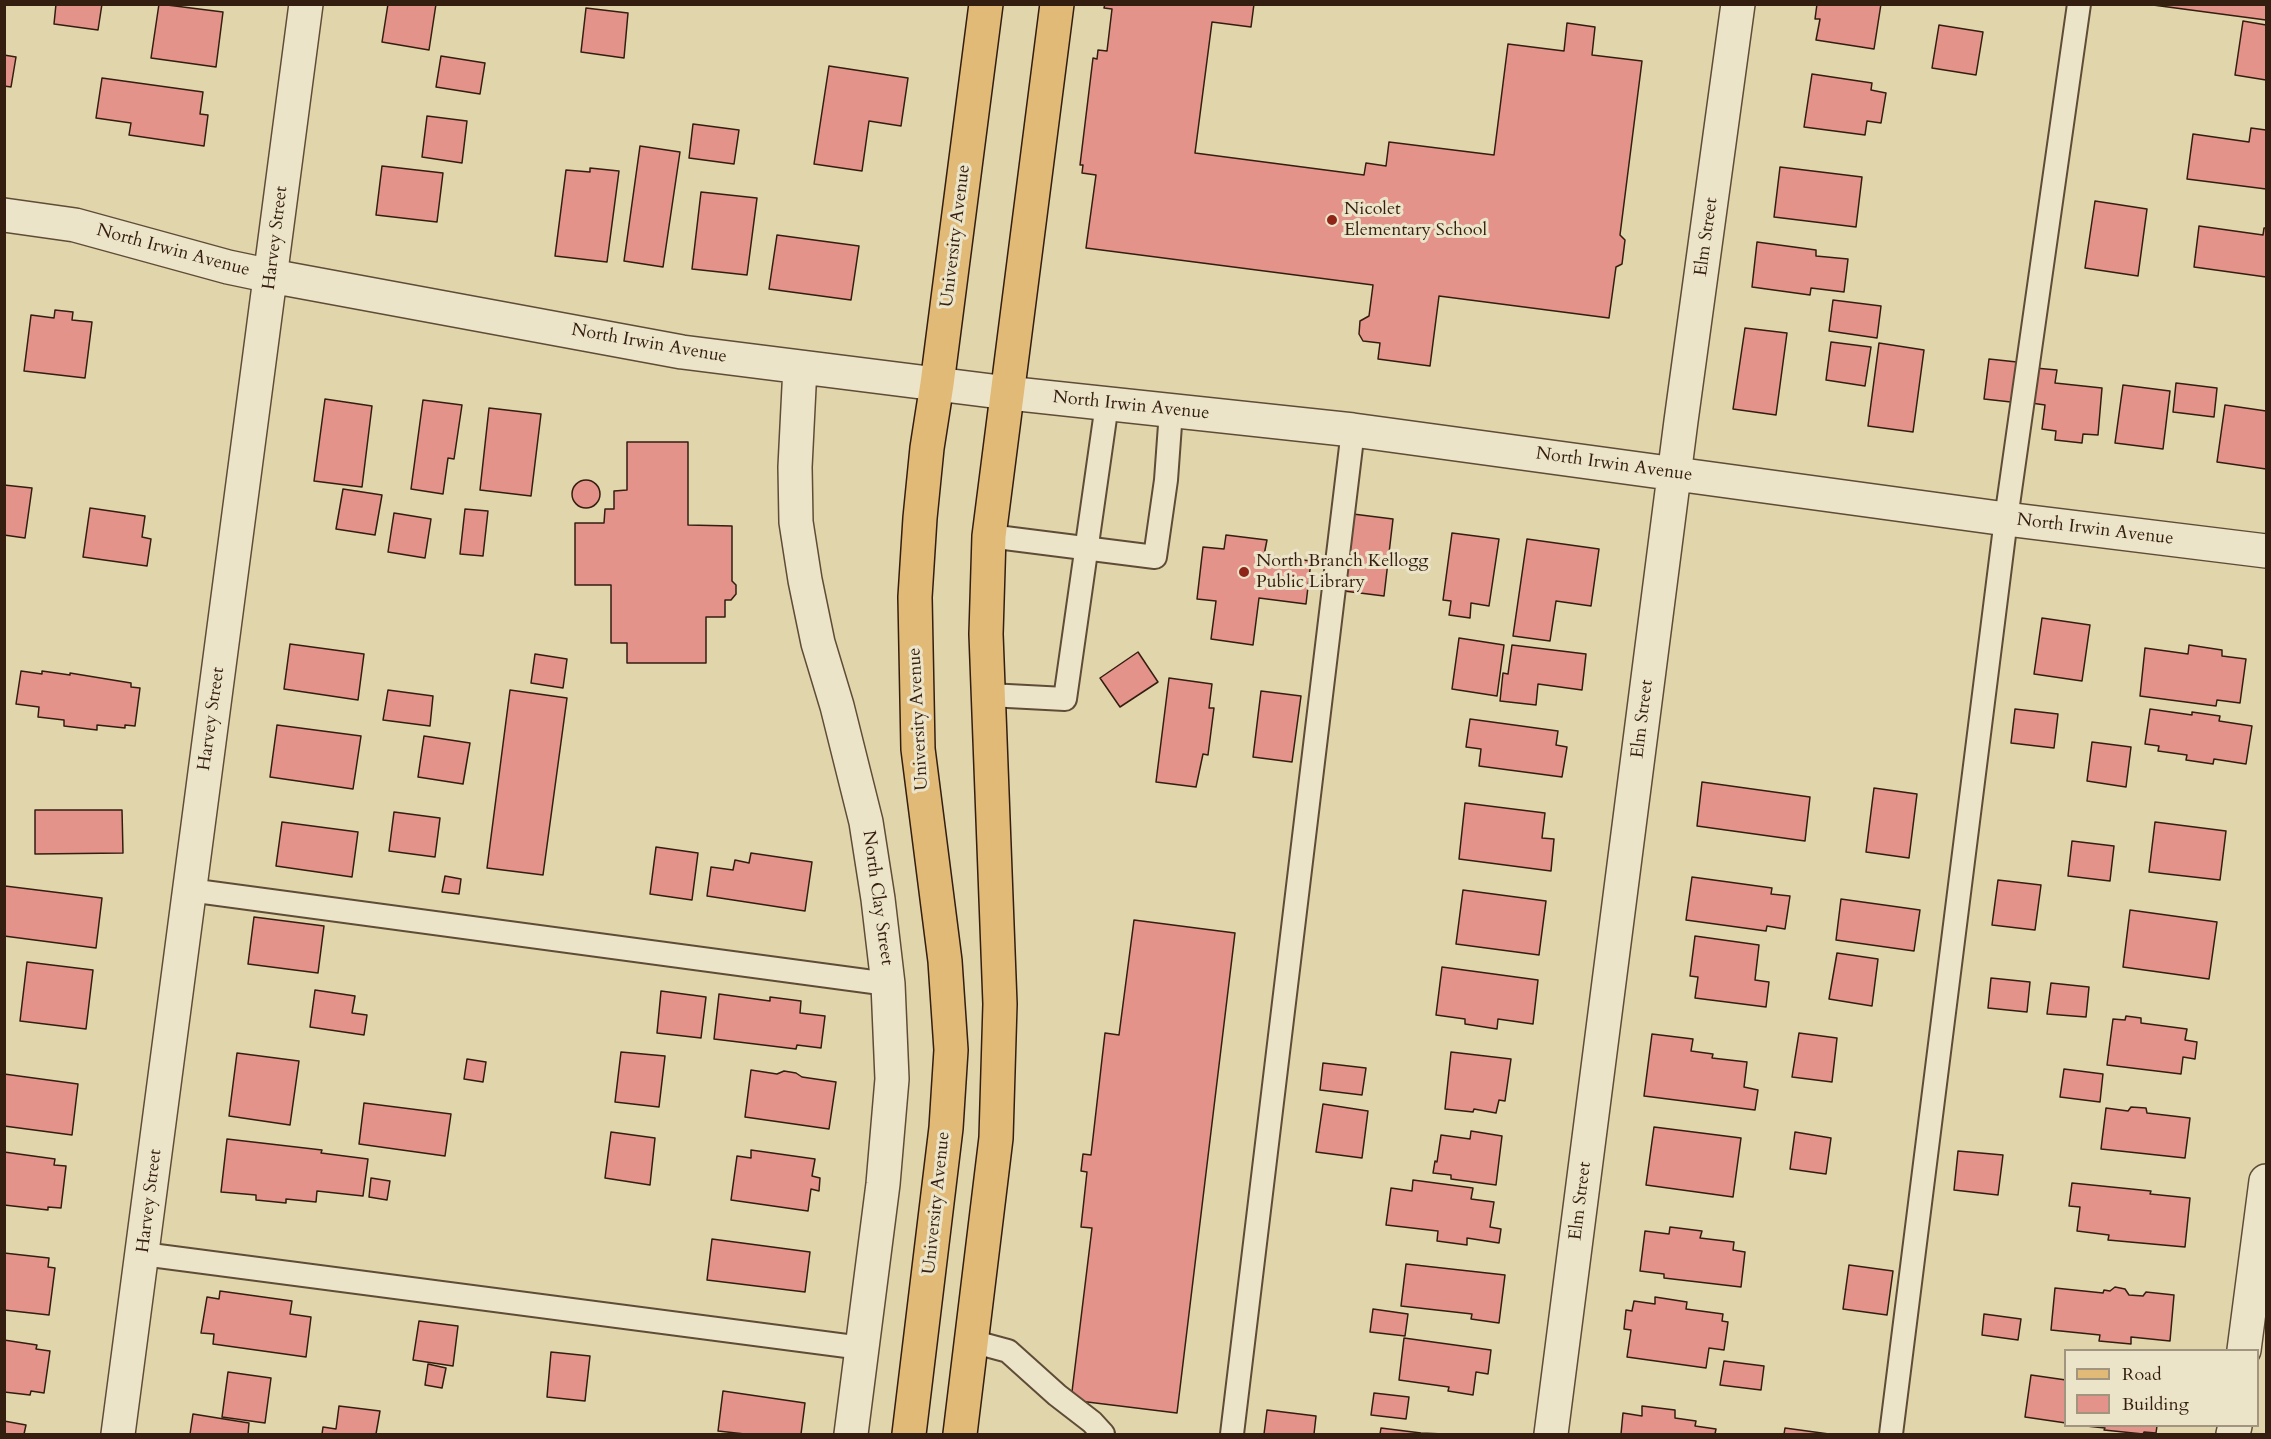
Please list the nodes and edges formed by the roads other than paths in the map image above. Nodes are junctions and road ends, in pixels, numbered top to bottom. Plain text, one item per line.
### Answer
1 (306, 4) edge
2 (986, 4) edge
3 (1057, 4) edge
4 (1738, 4) edge
5 (2079, 4) edge
6 (4, 215) edge
7 (271, 276) junction
8 (800, 367) junction
9 (937, 384) junction
10 (1008, 393) junction
11 (1107, 404) junction
12 (1171, 411) junction
13 (1353, 430) junction
14 (1675, 473) junction
15 (2006, 519) junction
16 (989, 536) junction
17 (1086, 549) junction
18 (2266, 551) edge
19 (988, 695) junction
20 (189, 890) junction
21 (888, 984) junction
22 (2266, 1181) edge
23 (143, 1254) junction
24 (971, 1341) junction
25 (862, 1348) junction
26 (2244, 1349) edge
27 (118, 1434) edge
28 (851, 1434) edge
29 (909, 1434) edge
30 (960, 1434) edge
31 (1102, 1434) edge
32 (1232, 1434) edge
33 (1551, 1434) edge
34 (1891, 1434) edge

1 - 7 street, Harvey Street
2 - 9 main road, University Avenue
3 - 10 main road
4 - 14 street, Elm Street
5 - 15 lane
6 - 7 street, North Irwin Avenue
7 - 8 street, North Irwin Avenue
7 - 20 street, Harvey Street
8 - 9 street, North Irwin Avenue
8 - 21 street, North Clay Street
9 - 10 street, North Irwin Avenue
9 - 29 main road, University Avenue
10 - 11 street, North Irwin Avenue
10 - 16 main road
11 - 12 street, North Irwin Avenue
11 - 17 lane
12 - 13 street, North Irwin Avenue
12 - 17 lane
13 - 14 street, North Irwin Avenue
13 - 32 lane
14 - 15 street, North Irwin Avenue
14 - 33 street, Elm Street
15 - 18 street, North Irwin Avenue
15 - 34 lane
16 - 17 lane
16 - 19 main road
17 - 19 lane
19 - 24 main road
20 - 21 lane
20 - 23 street, Harvey Street
21 - 25 street, North Clay Street
22 - 26 street
23 - 25 lane
23 - 27 street, Harvey Street
24 - 30 main road
24 - 31 lane
25 - 28 street, North Clay Street

